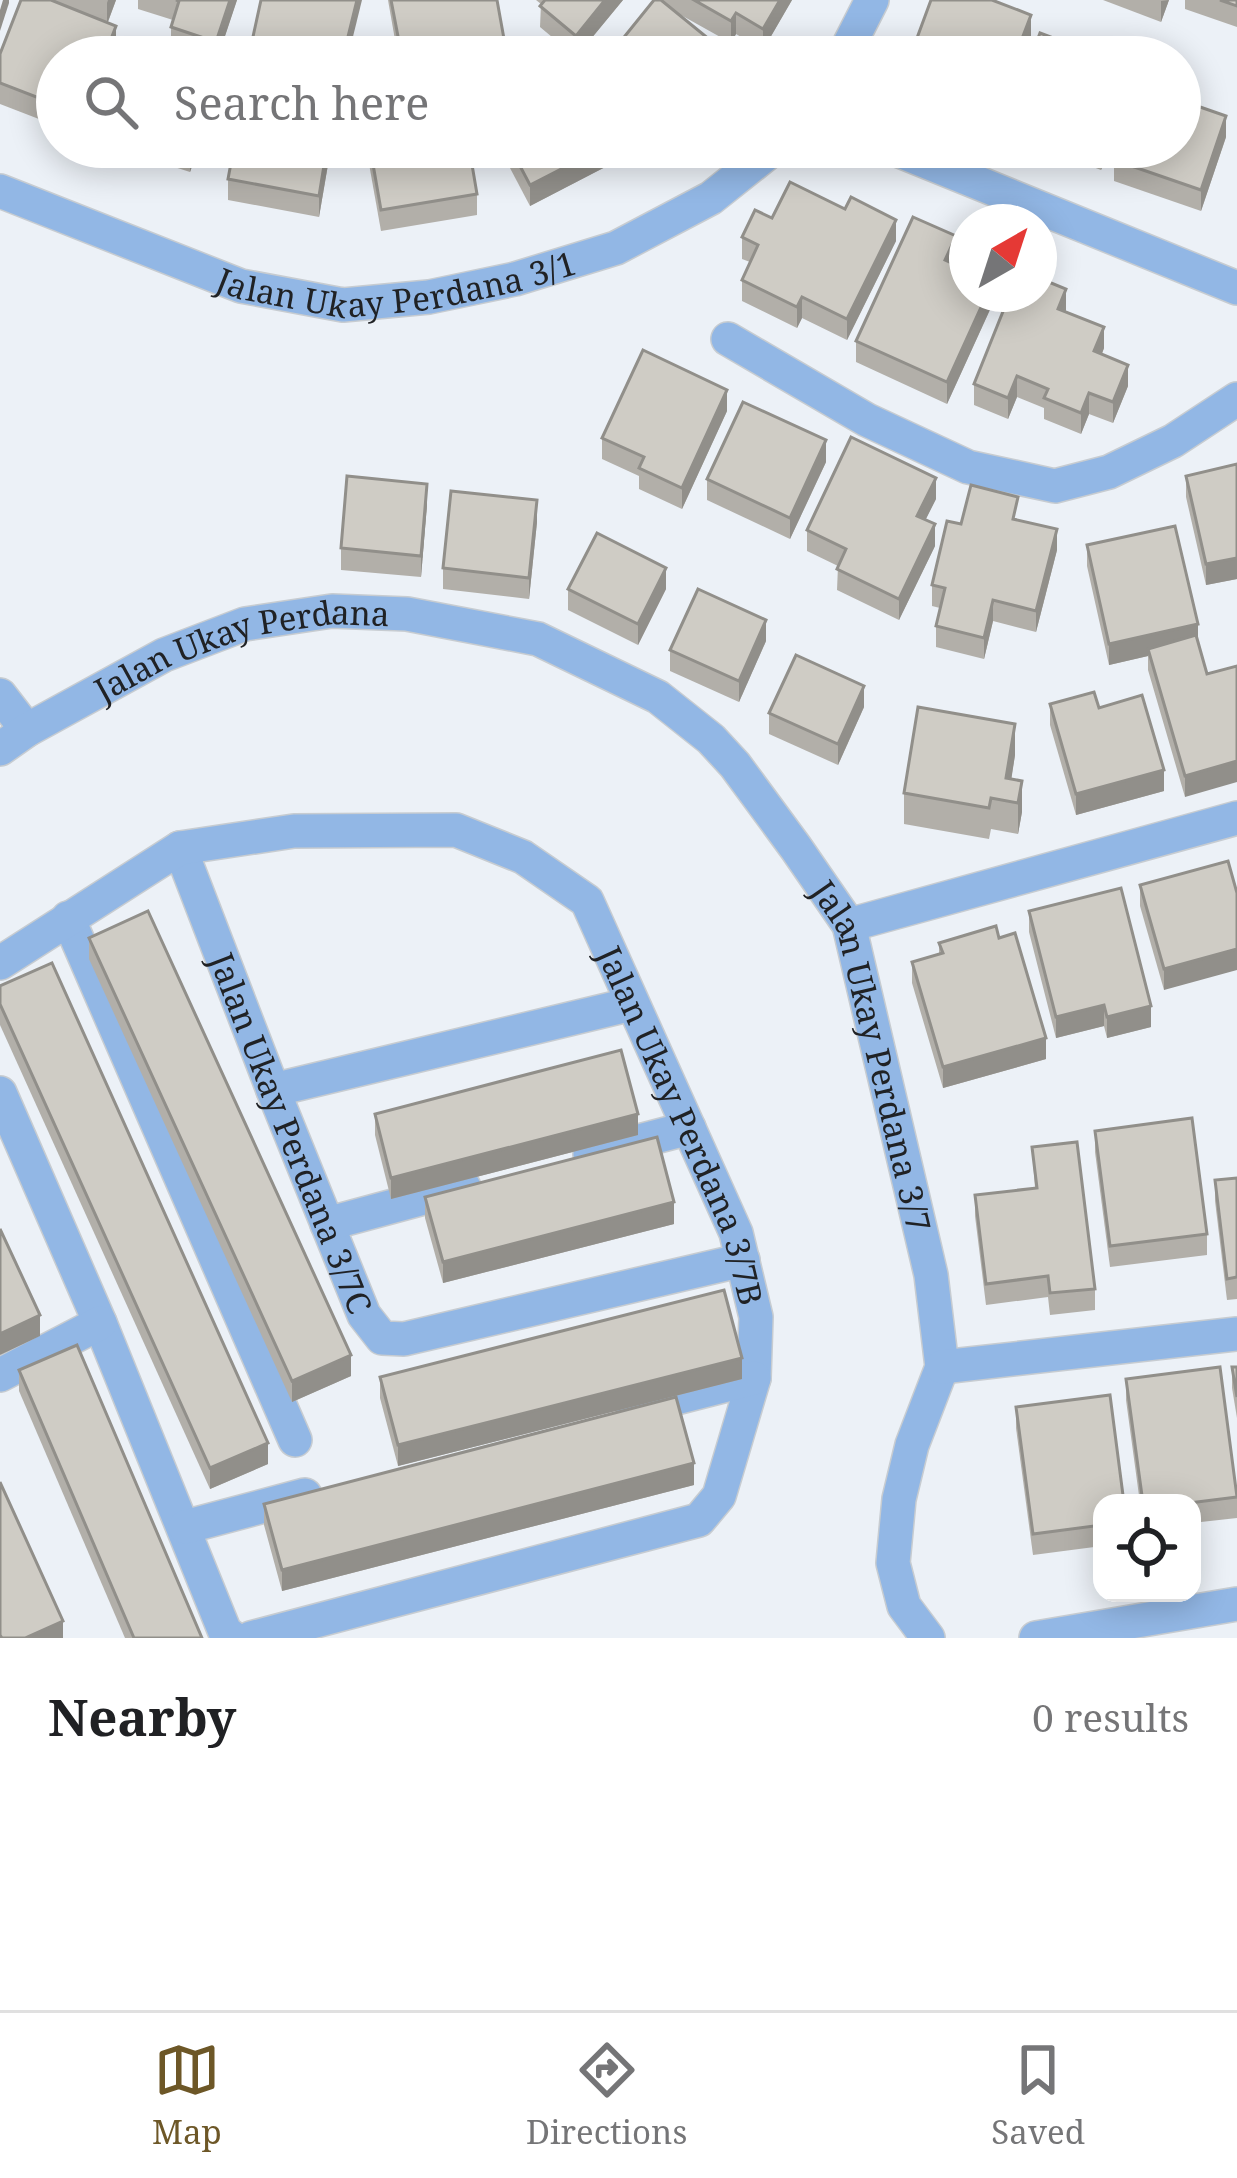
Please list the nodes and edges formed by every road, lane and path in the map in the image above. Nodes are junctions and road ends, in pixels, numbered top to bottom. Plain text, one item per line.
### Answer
1 (872, 0) edge
2 (854, 36) edge
3 (749, 168) edge
4 (942, 168) edge
5 (5, 201) edge
6 (1237, 288) edge
7 (728, 339) dead end
8 (1237, 399) edge
9 (500, 631) joint
10 (0, 695) edge
11 (13, 739) edge
12 (1237, 818) edge
13 (180, 848) junction
14 (68, 918) junction
15 (849, 925) junction
16 (0, 963) edge
17 (632, 1004) junction
18 (273, 1090) junction
19 (0, 1093) edge
20 (689, 1128) junction
21 (570, 1160) edge
22 (504, 1177) edge
23 (327, 1224) junction
24 (743, 1260) junction
25 (100, 1323) junction
26 (1237, 1334) edge
27 (943, 1367) junction
28 (0, 1376) edge
29 (754, 1378) junction
30 (594, 1420) edge
31 (295, 1440) dead end
32 (344, 1485) edge
33 (185, 1527) junction
34 (1237, 1604) edge
35 (923, 1637) edge
36 (233, 1638) edge
37 (251, 1638) edge
38 (1036, 1638) edge

1 - 2 street
3 - 5 street, Jalan Ukay Perdana 3/1
4 - 6 street
7 - 8 street
9 - 11 street, Jalan Ukay Perdana
9 - 15 street, Jalan Ukay Perdana 3/7
10 - 11 street
12 - 15 street
13 - 14 street, Jalan Ukay Perdana 3/7B
13 - 17 street, Jalan Ukay Perdana 3/7B
13 - 18 street, Jalan Ukay Perdana 3/7C
14 - 16 street, Jalan Ukay Perdana 3/7B
14 - 31 street
15 - 27 street, Jalan Ukay Perdana 3/7
17 - 18 street
17 - 20 street, Jalan Ukay Perdana 3/7B
18 - 23 street, Jalan Ukay Perdana 3/7C
19 - 25 street
20 - 21 street
20 - 24 street, Jalan Ukay Perdana 3/7B
22 - 23 street
23 - 24 street, Jalan Ukay Perdana 3/7C
24 - 29 street, Jalan Ukay Perdana 3/7B
25 - 28 street
25 - 33 street
26 - 27 street
27 - 35 street, Jalan Ukay Perdana 3/7
29 - 30 street
29 - 37 street, Jalan Ukay Perdana 3/7B
32 - 33 street
33 - 36 street
34 - 38 street

